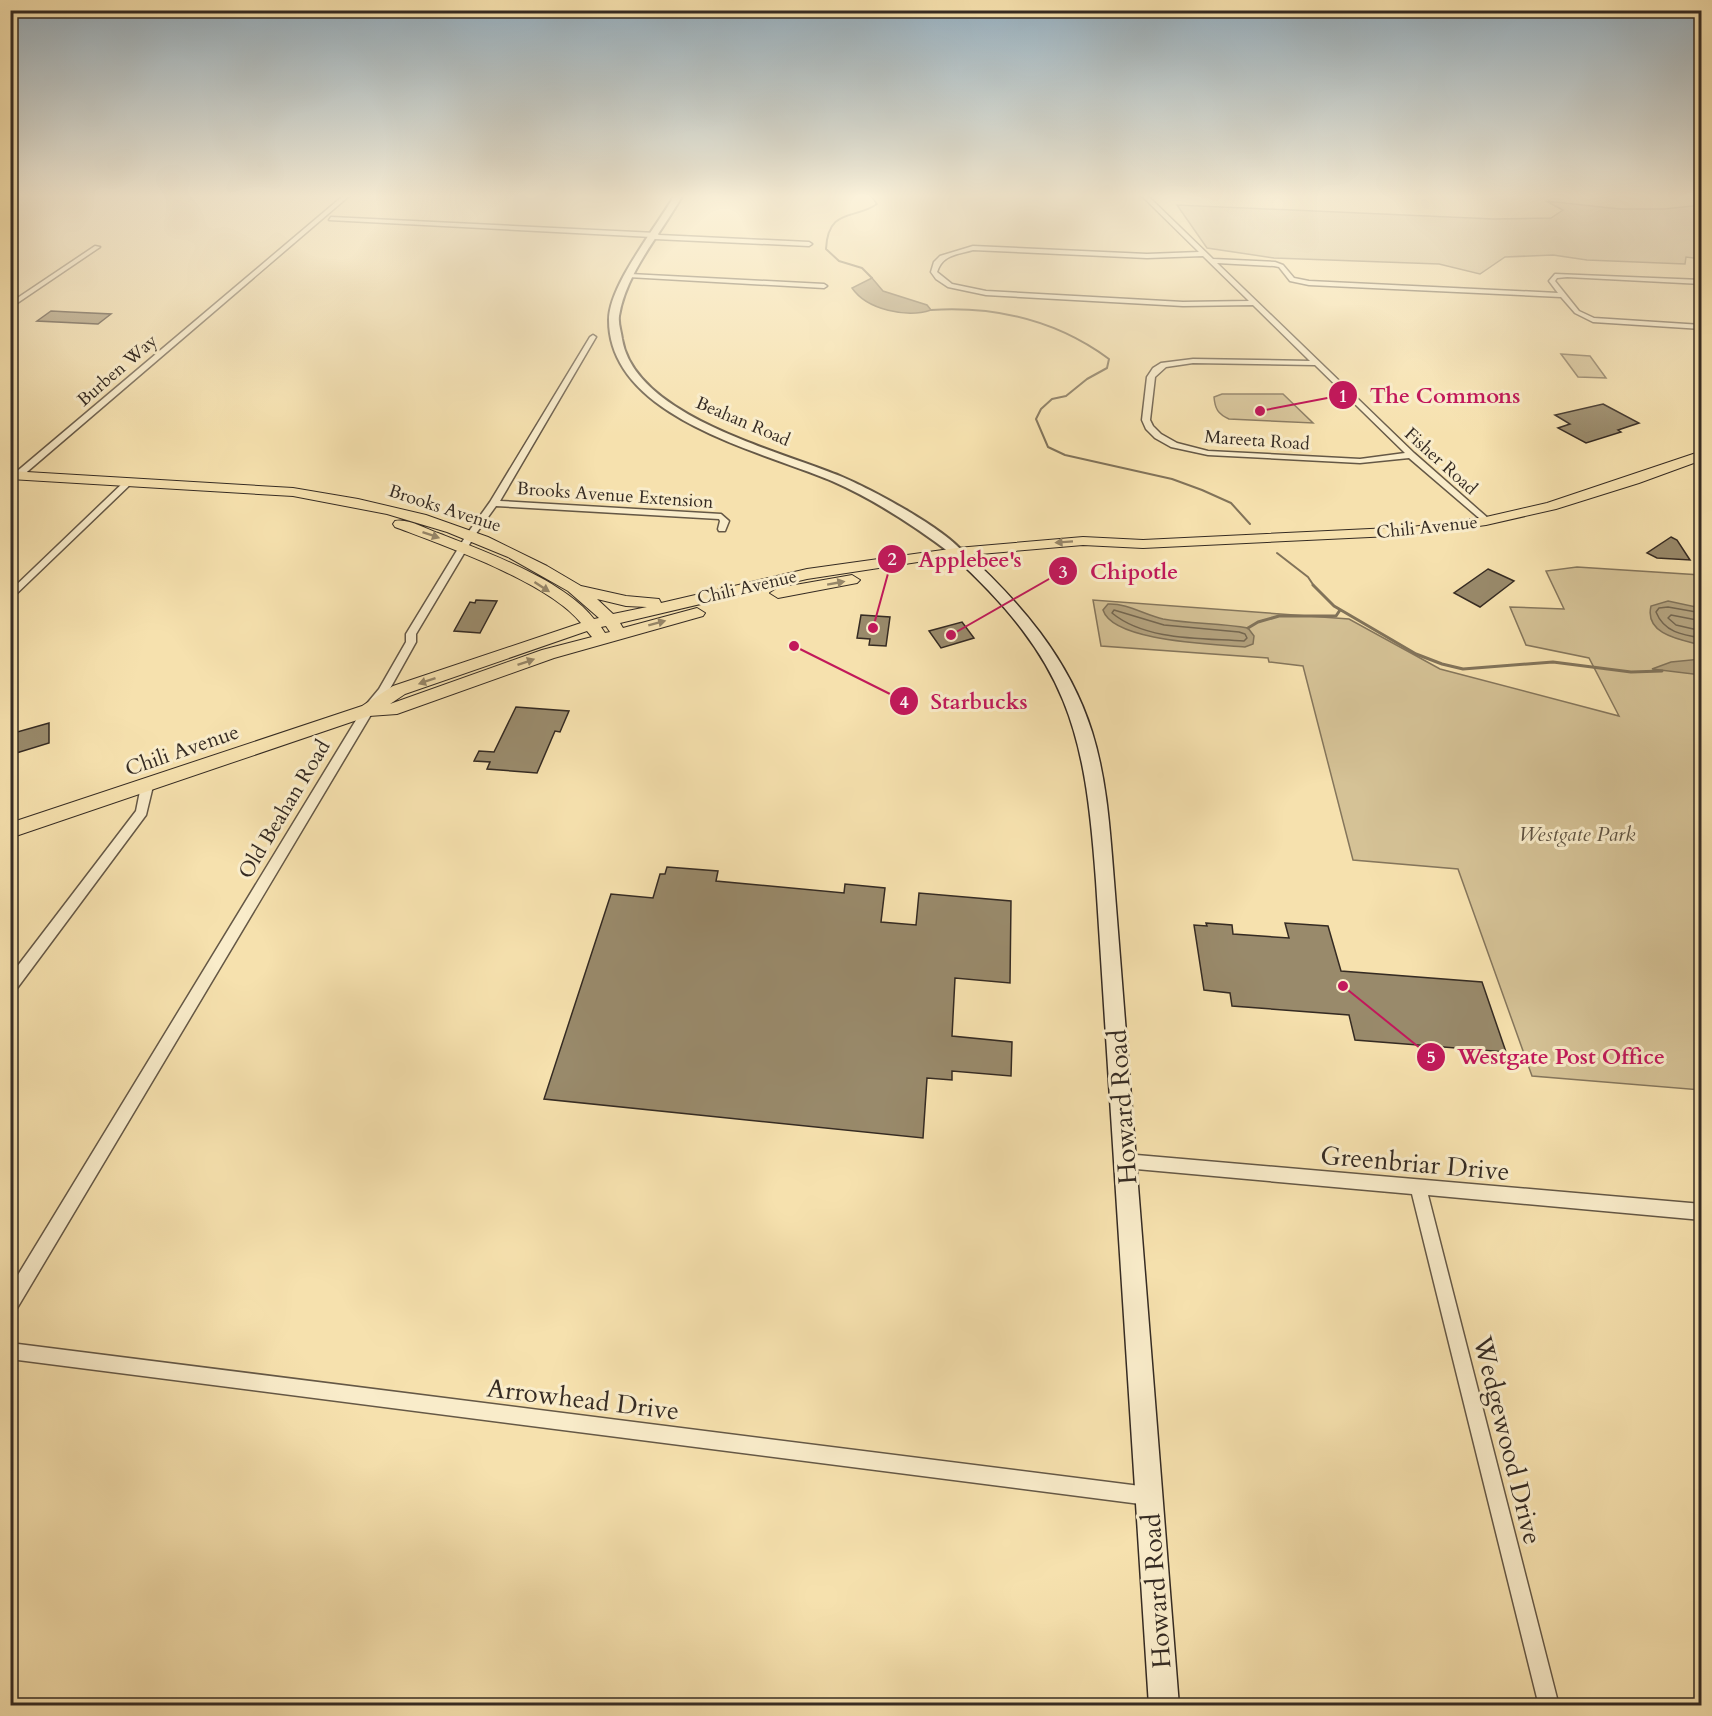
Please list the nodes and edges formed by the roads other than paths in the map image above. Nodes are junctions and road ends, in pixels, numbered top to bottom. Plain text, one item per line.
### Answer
1 (54, 276) edge
2 (251, 276) edge
3 (630, 276) edge
4 (632, 276) edge
5 (938, 276) edge
6 (1227, 276) edge
7 (1289, 276) edge
8 (1555, 276) edge
9 (1557, 276) edge
10 (1701, 282) edge
11 (824, 286) dead end
12 (1562, 295) junction
13 (1252, 303) junction
14 (10, 306) edge
15 (1701, 327) edge
16 (593, 337) dead end
17 (1315, 363) junction
18 (1411, 455) junction
19 (1701, 455) edge
20 (14, 475) edge
21 (129, 482) junction
22 (494, 503) junction
23 (1486, 521) junction
24 (722, 529) dead end
25 (467, 541) junction
26 (963, 557) junction
27 (573, 586) junction
28 (10, 597) edge
29 (687, 601) junction
30 (614, 626) junction
31 (596, 631) junction
32 (368, 710) junction
33 (147, 786) junction
34 (10, 831) edge
35 (10, 987) edge
36 (1125, 1161) junction
37 (1418, 1187) junction
38 (1701, 1212) edge
39 (10, 1304) edge
40 (10, 1351) edge
41 (1148, 1496) junction
42 (1164, 1706) edge
43 (1549, 1706) edge

1 - 14 street
2 - 20 street, Burben Way
3 - 26 street, Beahan Road
4 - 11 street
5 - 13 street
6 - 13 street, Fisher Road
7 - 12 street
8 - 12 street
9 - 10 street
12 - 15 street
13 - 17 street, Fisher Road
16 - 22 street, Old Beahan Road
17 - 18 street, Fisher Road
17 - 18 street, Mareeta Road
18 - 23 street, Fisher Road
19 - 23 main road, Chili Avenue
20 - 21 main road, Brooks Avenue
21 - 25 main road, Brooks Avenue
21 - 28 street
22 - 24 street, Brooks Avenue Extension
22 - 25 street, Old Beahan Road
23 - 26 main road, Chili Avenue
25 - 27 main road, Brooks Avenue
25 -> 31 main road, Brooks Avenue
25 - 32 street, Old Beahan Road
26 - 29 main road, Chili Avenue
30 -> 26 main road, Chili Avenue
26 - 36 main road, Howard Road
27 - 29 main road
27 - 30 main road, Brooks Avenue
29 - 30 main road, Chili Avenue
30 - 31 main road, Chili Avenue
31 - 32 main road, Chili Avenue
32 - 33 main road, Chili Avenue
32 - 39 street, Old Beahan Road
33 - 34 main road, Chili Avenue
33 - 35 street
36 - 37 street, Greenbriar Drive
36 - 41 main road, Howard Road
37 - 38 street, Greenbriar Drive
37 - 43 street, Wedgewood Drive
40 - 41 street, Arrowhead Drive
41 - 42 main road, Howard Road

